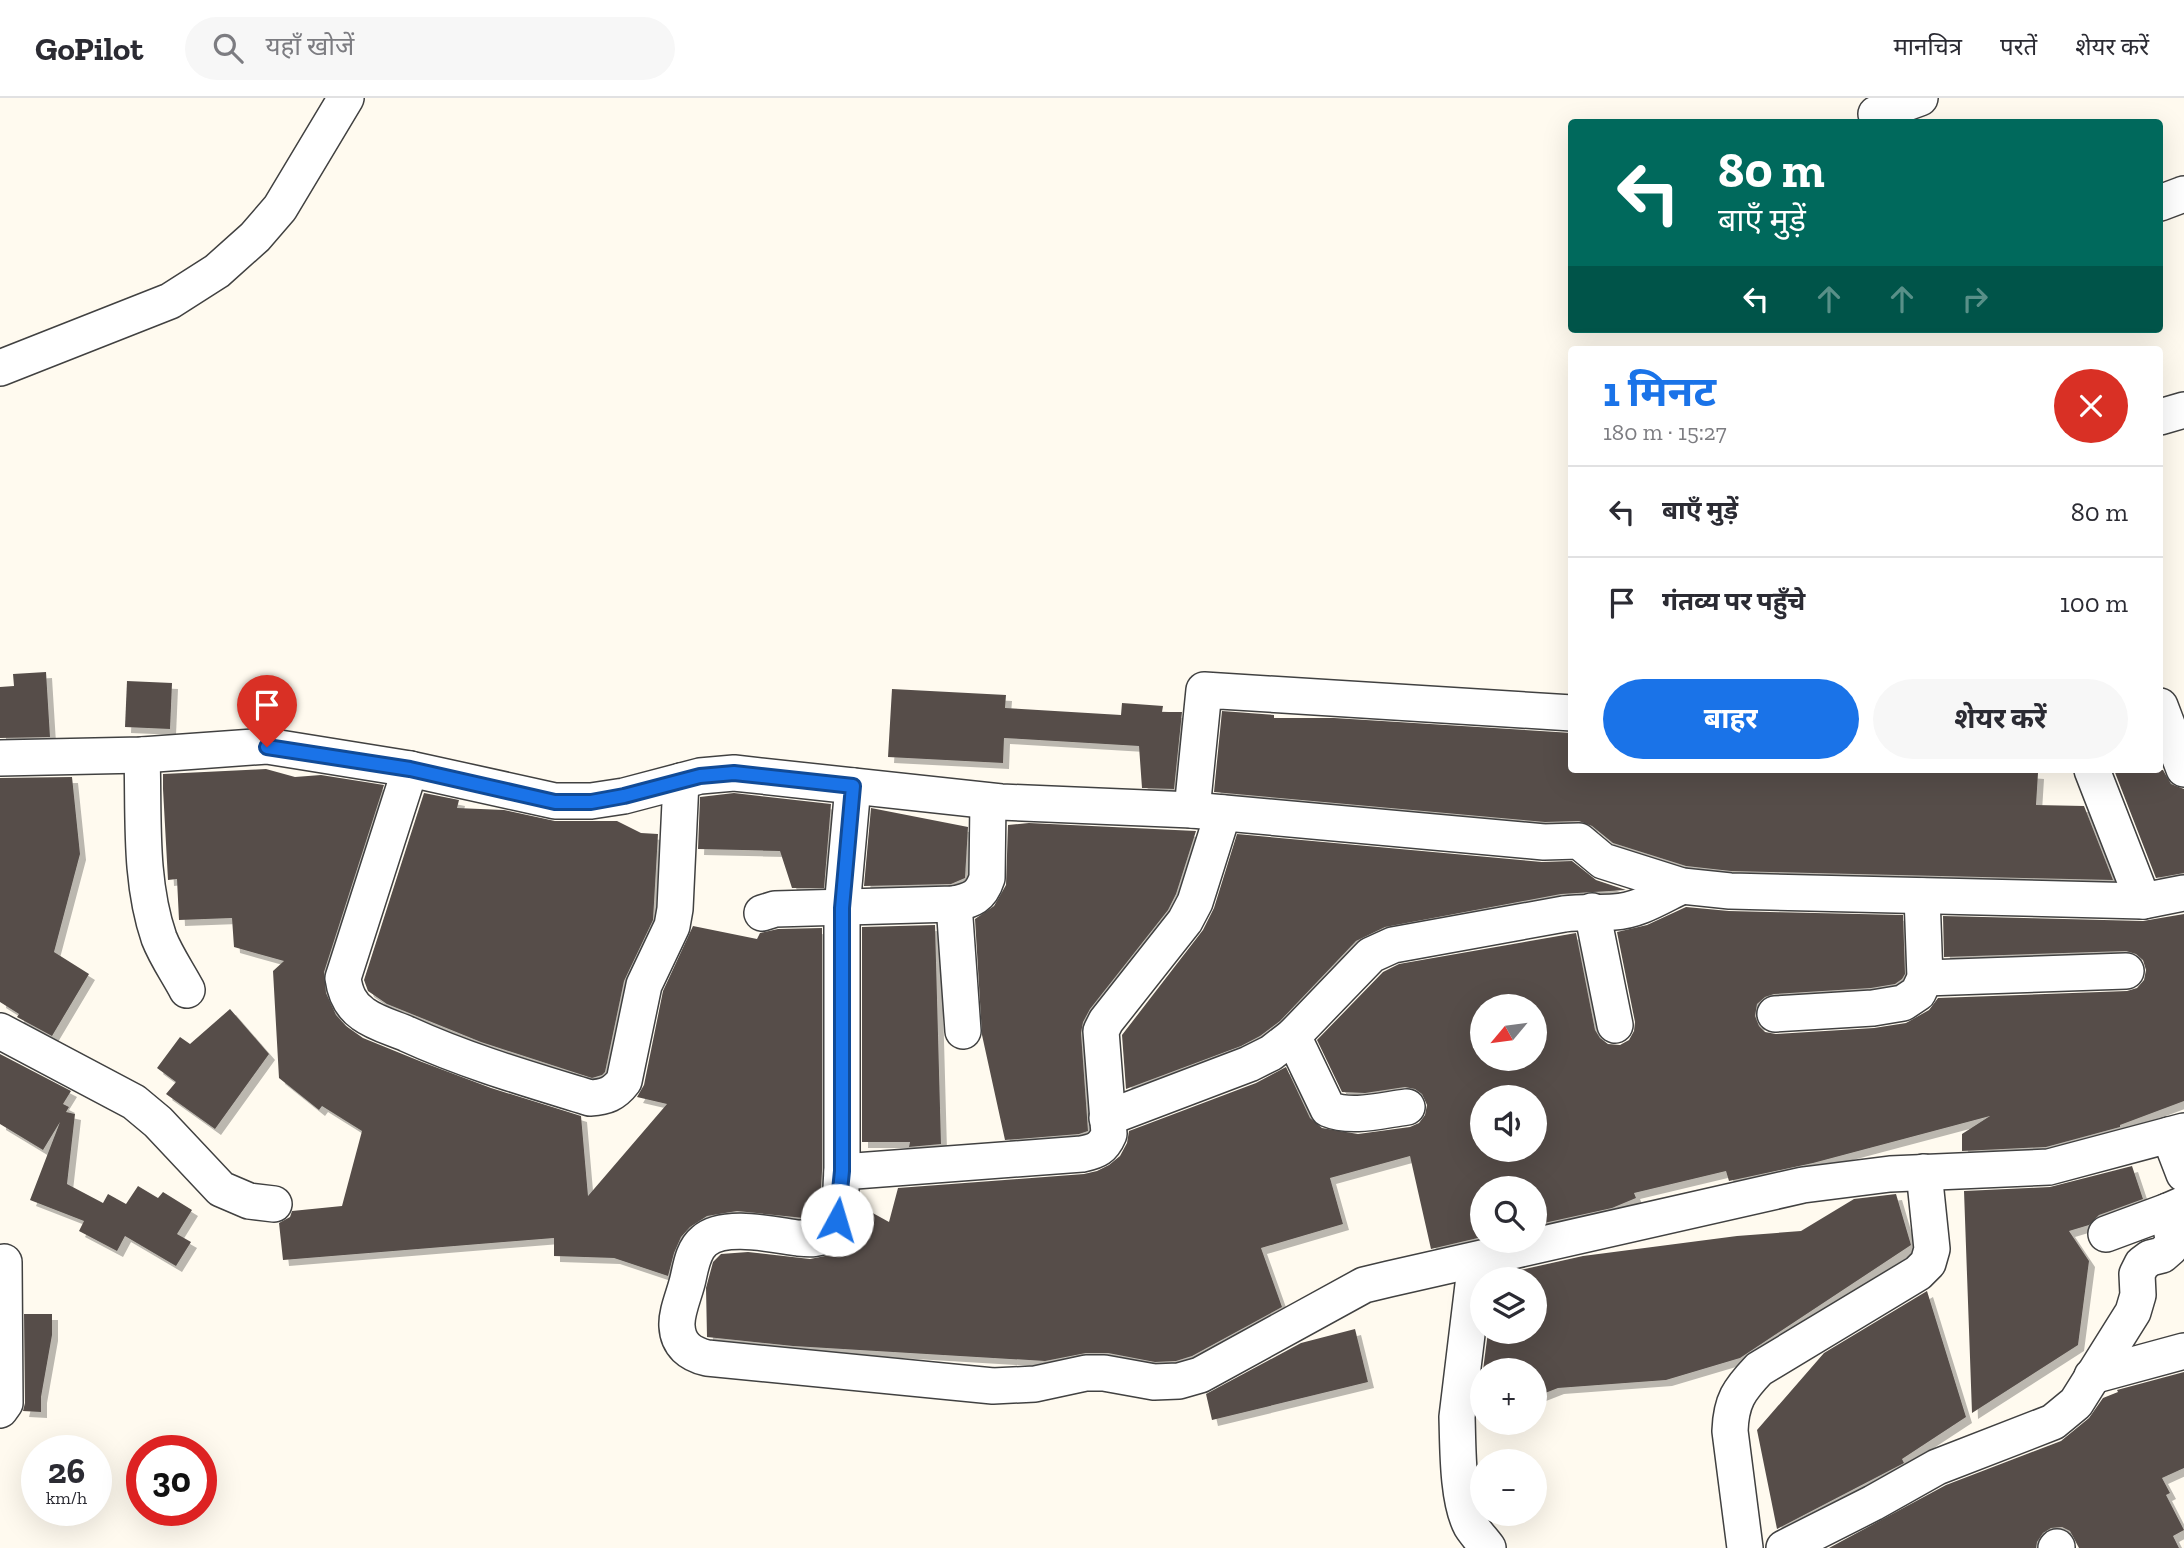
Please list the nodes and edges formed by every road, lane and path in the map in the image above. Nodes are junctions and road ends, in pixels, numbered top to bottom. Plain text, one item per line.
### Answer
1 (346, 98) edge
2 (1920, 98) edge
3 (1876, 114) dead end
4 (2184, 194) edge
5 (2163, 202) edge
6 (0, 368) edge
7 (2184, 410) edge
8 (2163, 416) edge
9 (1568, 713) edge
10 (2163, 714) edge
11 (142, 755) junction
12 (0, 758) edge
13 (410, 769) junction
14 (2184, 769) edge
15 (2093, 773) edge
16 (681, 781) junction
17 (853, 786) junction
18 (988, 801) junction
19 (1208, 811) junction
20 (1682, 886) junction
21 (2184, 893) edge
22 (1922, 897) junction
23 (2143, 901) junction
24 (954, 904) junction
25 (842, 908) junction
26 (1592, 911) junction
27 (762, 913) dead end
28 (2126, 971) dead end
29 (1925, 978) junction
30 (187, 990) dead end
31 (1775, 1014) dead end
32 (1615, 1025) dead end
33 (0, 1031) edge
34 (963, 1031) dead end
35 (1293, 1036) junction
36 (1407, 1107) dead end
37 (1107, 1118) junction
38 (2177, 1133) edge
39 (842, 1171) junction
40 (1924, 1172) junction
41 (2184, 1174) edge
42 (274, 1204) dead end
43 (2176, 1207) edge
44 (2106, 1234) dead end
45 (1476, 1260) junction
46 (4, 1262) dead end
47 (2184, 1351) edge
48 (2092, 1376) junction
49 (0, 1410) edge
50 (1488, 1548) edge
51 (1745, 1548) edge
52 (1784, 1548) edge

1 - 6 street
2 - 3 street
4 - 5 street
7 - 8 street
9 - 19 street
10 - 14 street
11 - 12 street
11 - 13 street
11 - 30 street
13 - 16 street
13 - 16 street
15 - 23 street
16 - 17 street
17 - 18 street
17 - 25 street
18 - 19 street
18 - 24 street
19 - 20 street
19 - 37 street
20 - 22 street
20 - 26 street
21 - 23 street
22 - 23 street
22 - 29 street
24 - 25 street
24 - 34 street
25 - 27 street
25 - 39 street
26 - 32 street
26 - 35 street
28 - 29 street
29 - 31 street
33 - 42 street
35 - 36 street
35 - 37 street
37 - 39 street
38 - 40 street
38 - 41 street
39 - 45 street
40 - 45 street
40 - 51 street
43 - 44 street
43 - 48 street
45 - 50 street
46 - 49 street
47 - 48 street
48 - 52 street

